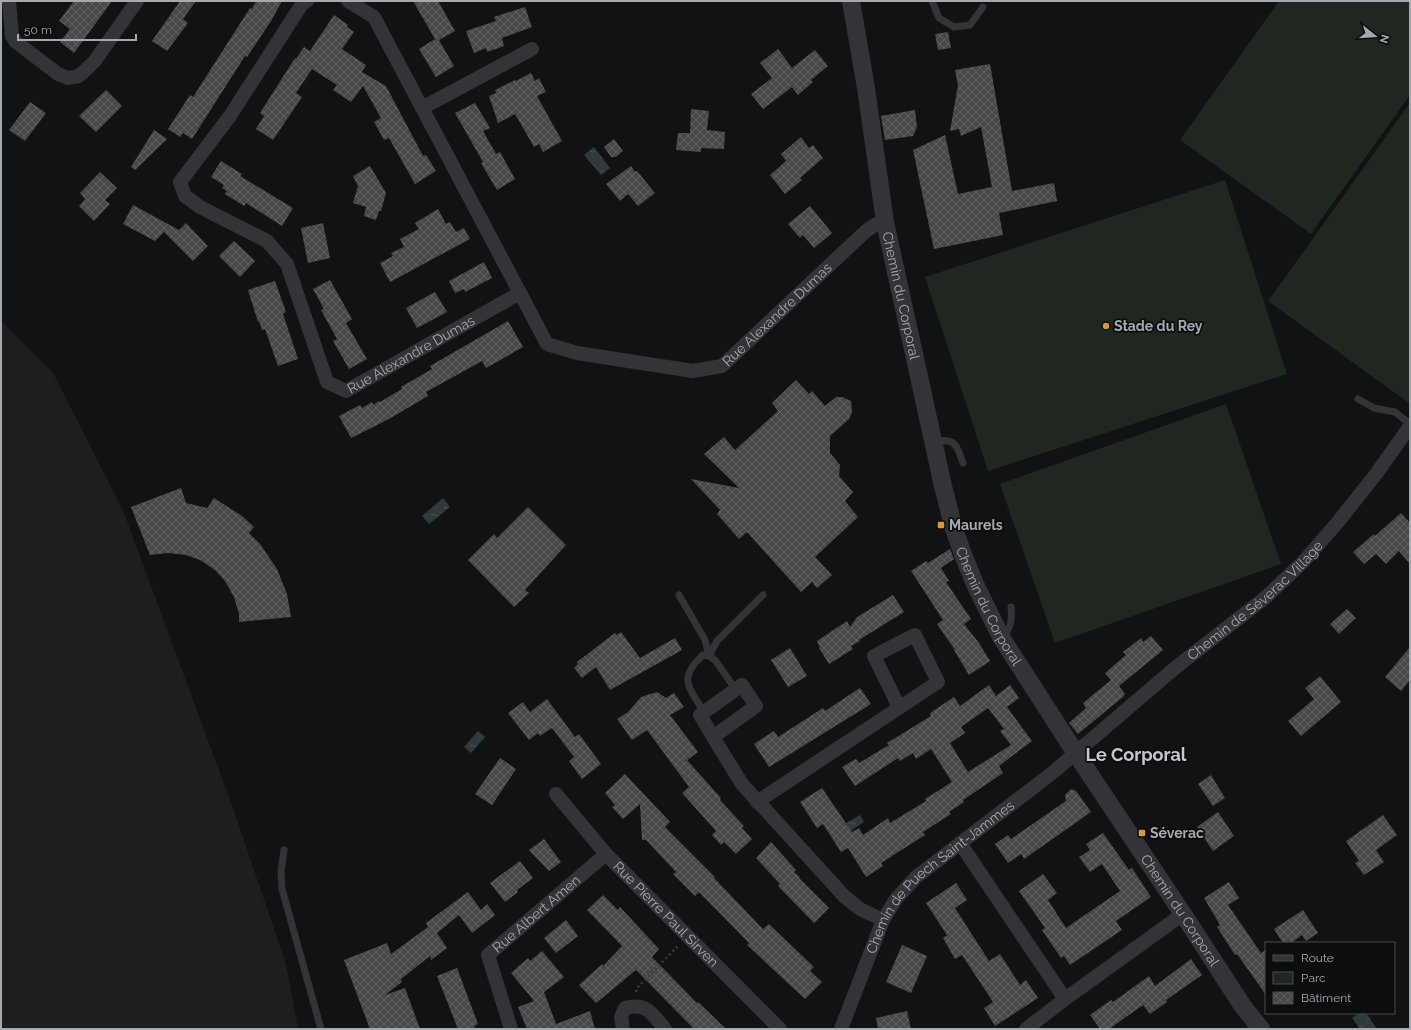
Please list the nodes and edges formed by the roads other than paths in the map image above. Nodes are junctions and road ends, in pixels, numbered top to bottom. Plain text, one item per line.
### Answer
1 (9, 1) edge
2 (137, 1) edge
3 (307, 1) edge
4 (348, 1) edge
5 (851, 1) edge
6 (932, 1) edge
7 (983, 7) dead end
8 (532, 49) dead end
9 (422, 108) junction
10 (885, 222) junction
11 (520, 293) junction
12 (1358, 399) dead end
13 (1410, 425) edge
14 (933, 442) junction
15 (963, 463) dead end
16 (679, 595) dead end
17 (763, 595) dead end
18 (1011, 607) dead end
19 (1001, 637) junction
20 (709, 656) junction
21 (736, 690) junction
22 (899, 707) junction
23 (704, 712) junction
24 (713, 737) junction
25 (1075, 752) junction
26 (556, 794) dead end
27 (757, 802) junction
28 (960, 843) junction
29 (284, 850) dead end
30 (606, 854) junction
31 (1183, 914) junction
32 (883, 920) junction
33 (1065, 999) junction
34 (321, 1029) edge
35 (511, 1029) edge
36 (623, 1029) edge
37 (665, 1029) edge
38 (780, 1029) edge
39 (841, 1029) edge
40 (1026, 1029) edge
41 (1260, 1029) edge

1 - 2 street
3 - 11 street, Rue Alexandre Dumas
4 - 9 street, Rue Alexandre Dumas
5 - 10 street, Chemin du Corporal
6 - 7 lane
8 - 9 street
9 - 11 street, Rue Alexandre Dumas
10 - 11 street, Rue Alexandre Dumas
10 - 14 street, Chemin du Corporal
12 - 13 lane
13 - 25 street, Chemin de Séverac Village
14 - 15 lane
14 - 19 street, Chemin du Corporal
16 - 20 lane
17 - 20 lane
18 - 19 lane
19 - 25 street, Chemin du Corporal
20 - 21 lane
20 - 23 lane
21 - 23 street
21 - 24 street
22 - 22 street
22 - 27 street
23 - 24 street
24 - 27 street
25 - 28 street, Chemin de Puech Saint-Jammes
25 - 31 street, Chemin du Corporal
26 - 30 street, Rue Pierre Paul Sirven
27 - 32 street
28 - 32 street, Chemin de Puech Saint-Jammes
28 - 33 street
29 - 34 lane
30 - 35 street, Rue Albert Amen
30 - 38 street, Rue Pierre Paul Sirven
31 - 33 street
31 - 41 street, Chemin du Corporal
32 - 39 street, Chemin de Puech Saint-Jammes
33 - 40 street
36 - 37 street

